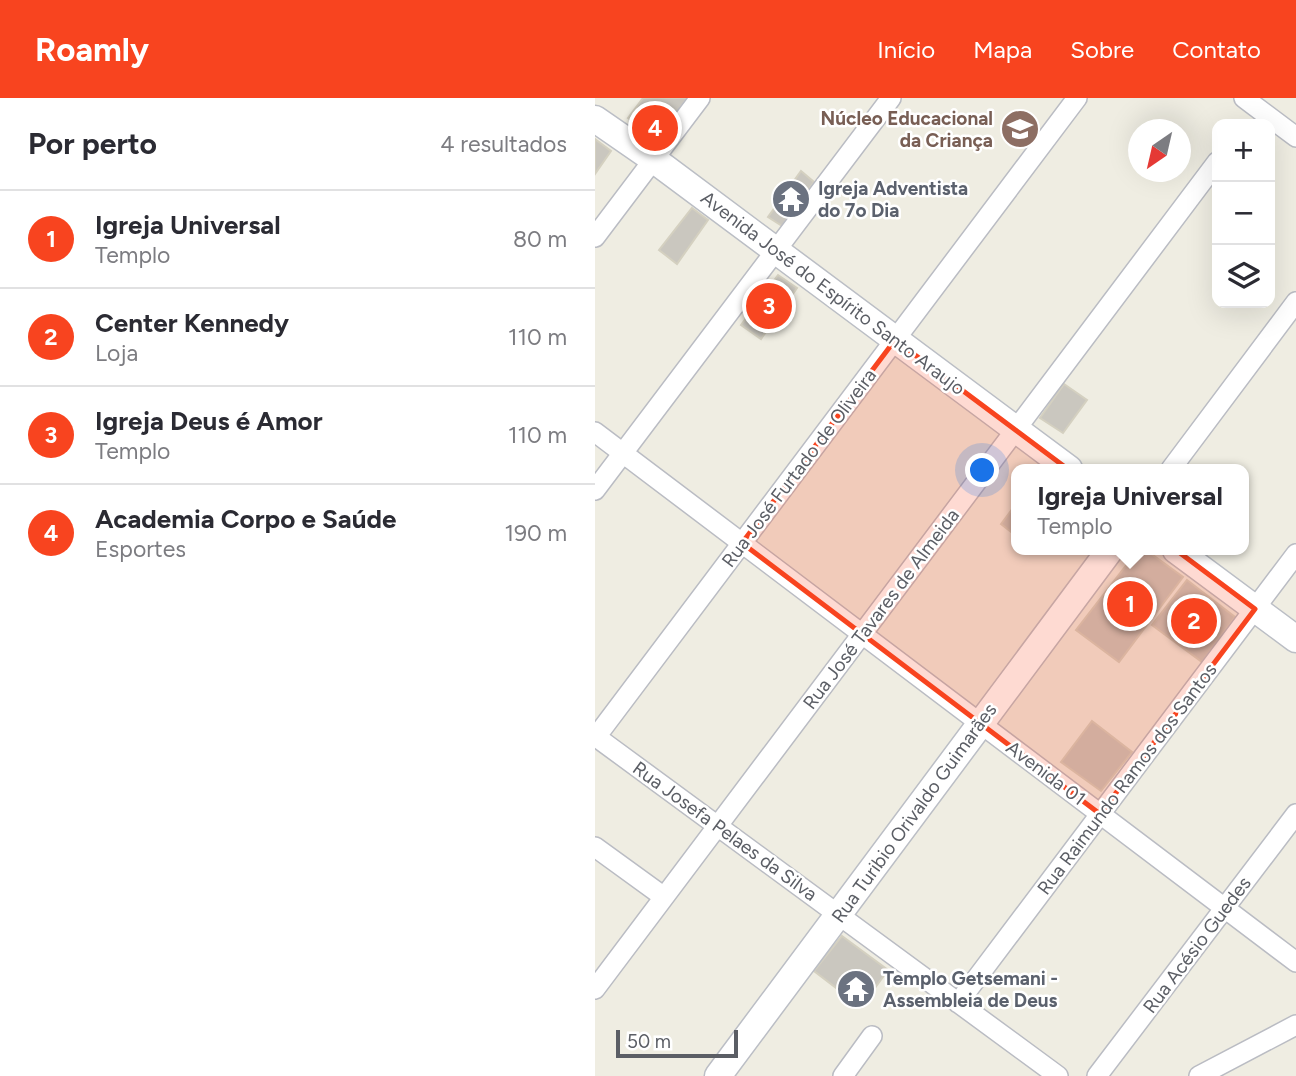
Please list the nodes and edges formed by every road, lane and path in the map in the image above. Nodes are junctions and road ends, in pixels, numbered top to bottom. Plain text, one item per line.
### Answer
1 (699, 98) edge
2 (891, 98) edge
3 (1077, 98) edge
4 (1256, 101) edge
5 (595, 119) edge
6 (1248, 119) edge
7 (1296, 137) edge
8 (653, 159) junction
9 (1212, 169) edge
10 (595, 237) edge
11 (776, 250) junction
12 (1296, 302) edge
13 (895, 340) junction
14 (1016, 430) junction
15 (595, 432) edge
16 (623, 453) junction
17 (1062, 464) edge
18 (1175, 464) edge
19 (595, 490) edge
20 (742, 543) junction
21 (1296, 554) edge
22 (1106, 555) edge
23 (1184, 555) edge
24 (1255, 608) junction
25 (862, 634) junction
26 (1296, 639) edge
27 (980, 723) junction
28 (596, 737) edge
29 (1100, 814) junction
30 (1296, 814) edge
31 (718, 826) junction
32 (595, 847) edge
33 (664, 897) junction
34 (1224, 908) junction
35 (839, 915) junction
36 (1296, 962) edge
37 (601, 968) edge
38 (595, 989) edge
39 (958, 1003) junction
40 (1296, 1026) edge
41 (871, 1036) dead end
42 (718, 1076) edge
43 (843, 1076) edge
44 (1058, 1076) edge
45 (1097, 1076) edge
46 (1199, 1076) edge

1 - 8 street
2 - 11 street
3 - 13 street, Rua José Furtado de Oliveira
4 - 6 street
4 - 7 street
5 - 8 street, Avenida José do Espírito Santo Araujo
8 - 10 street
8 - 11 street, Avenida José do Espírito Santo Araujo
9 - 14 street, Rua José Tavares de Almeida
11 - 13 street, Avenida José do Espírito Santo Araujo
11 - 16 street
12 - 18 street
13 - 14 street, Avenida José do Espírito Santo Araujo
13 - 20 street, Rua José Furtado de Oliveira
14 - 17 street, Avenida José do Espírito Santo Araujo
14 - 25 street, Rua José Tavares de Almeida
15 - 16 street, Avenida 01
16 - 19 street
16 - 20 street, Avenida 01
20 - 25 street, Avenida 01
20 - 28 street, Rua José Furtado de Oliveira
21 - 24 street, Rua Raimundo Ramos dos Santos
22 - 27 street, Rua Turibio Orivaldo Guimarães
23 - 24 street
24 - 26 street
24 - 29 street, Rua Raimundo Ramos dos Santos
25 - 27 street, Avenida 01
25 - 31 street, Rua José Tavares de Almeida
27 - 29 street, Avenida 01
27 - 35 street, Rua Turibio Orivaldo Guimarães
28 - 31 street, Rua Josefa Pelaes da Silva
29 - 34 street, Avenida 01
29 - 39 street, Rua Raimundo Ramos dos Santos
30 - 34 street, Rua Acésio Guedes
31 - 33 street, Rua José Tavares de Almeida
31 - 35 street, Rua Josefa Pelaes da Silva
32 - 33 street
33 - 37 street, Rua José Tavares de Almeida
34 - 36 street, Avenida 01
34 - 45 street, Rua Acésio Guedes
35 - 39 street, Rua Josefa Pelaes da Silva
35 - 42 street, Rua Turibio Orivaldo Guimarães
37 - 38 street, Rua José Tavares de Almeida
39 - 44 street, Rua Josefa Pelaes da Silva
40 - 46 street
41 - 43 street

